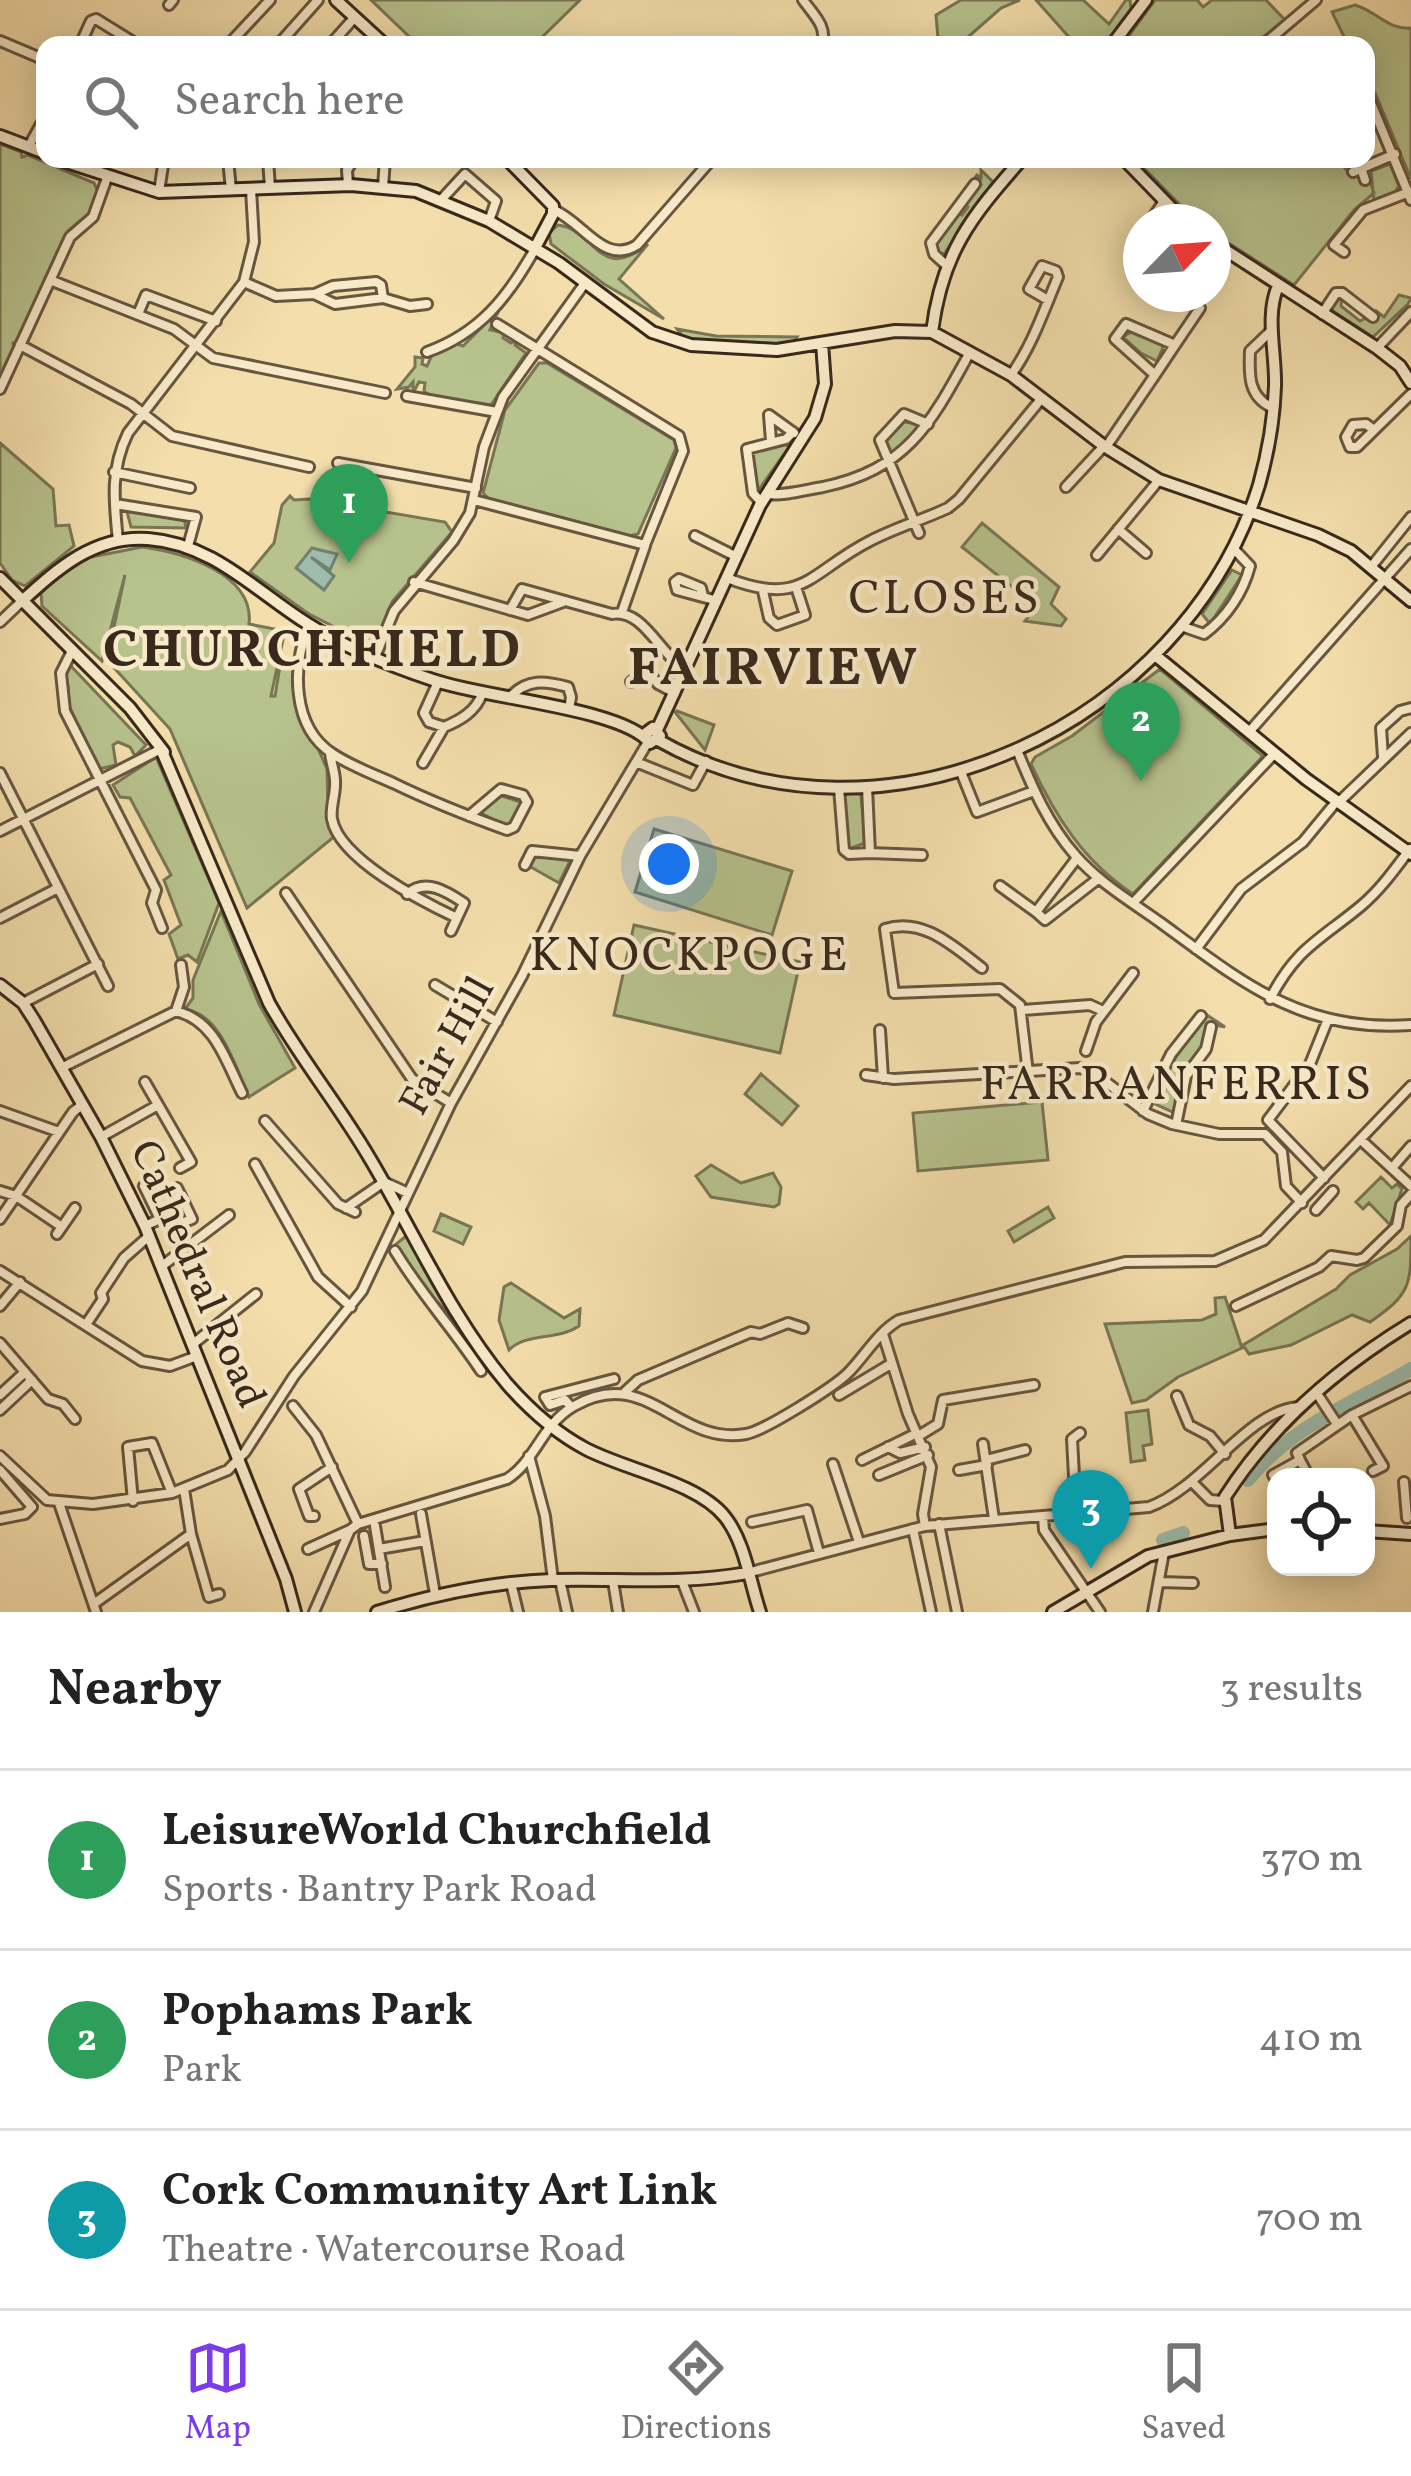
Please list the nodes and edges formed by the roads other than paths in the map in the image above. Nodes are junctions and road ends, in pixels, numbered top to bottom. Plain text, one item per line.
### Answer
1 (269, 0) edge
2 (319, 0) edge
3 (336, 0) edge
4 (803, 0) edge
5 (1146, 0) edge
6 (1316, 0) edge
7 (355, 17) junction
8 (84, 36) edge
9 (123, 36) edge
10 (237, 36) edge
11 (286, 36) edge
12 (338, 36) edge
13 (375, 36) edge
14 (822, 36) edge
15 (1119, 36) edge
16 (1273, 36) edge
17 (0, 41) edge
18 (36, 56) edge
19 (1375, 111) edge
20 (36, 133) edge
21 (0, 136) edge
22 (28, 146) junction
23 (36, 150) edge
24 (1395, 154) junction
25 (1375, 162) edge
26 (81, 168) edge
27 (93, 168) edge
28 (163, 168) edge
29 (229, 168) edge
30 (269, 168) edge
31 (348, 168) edge
32 (384, 168) edge
33 (516, 168) edge
34 (704, 168) edge
35 (1015, 168) edge
36 (1132, 168) edge
37 (1362, 168) edge
38 (91, 172) junction
39 (107, 178) junction
40 (1365, 179) dead end
41 (976, 184) dead end
42 (348, 185) junction
43 (270, 188) junction
44 (251, 189) junction
45 (382, 189) junction
46 (231, 190) junction
47 (159, 191) junction
48 (1410, 196) edge
49 (442, 199) junction
50 (1164, 202) edge
51 (554, 210) junction
52 (489, 220) junction
53 (534, 247) junction
54 (1344, 252) dead end
55 (1231, 254) edge
56 (945, 264) junction
57 (50, 280) junction
58 (244, 282) junction
59 (585, 282) junction
60 (1278, 286) junction
61 (314, 294) junction
62 (383, 298) junction
63 (1048, 300) junction
64 (427, 304) dead end
65 (1197, 312) edge
66 (1411, 312) edge
67 (138, 314) junction
68 (1322, 315) junction
69 (1372, 317) dead end
70 (216, 321) junction
71 (497, 324) dead end
72 (1273, 329) junction
73 (932, 332) junction
74 (822, 344) junction
75 (20, 345) junction
76 (1175, 345) junction
77 (197, 346) junction
78 (1377, 348) junction
79 (538, 350) junction
80 (970, 350) junction
81 (427, 352) dead end
82 (1011, 375) junction
83 (1155, 375) junction
84 (1411, 383) edge
85 (422, 384) dead end
86 (0, 388) edge
87 (385, 394) dead end
88 (1411, 394) edge
89 (406, 396) dead end
90 (1042, 398) junction
91 (420, 399) junction
92 (1274, 408) junction
93 (496, 412) junction
94 (144, 413) junction
95 (928, 424) junction
96 (1374, 430) dead end
97 (797, 436) junction
98 (771, 441) junction
99 (1105, 446) junction
100 (338, 463) dead end
101 (888, 465) junction
102 (309, 467) dead end
103 (114, 472) junction
104 (1159, 480) junction
105 (1066, 487) dead end
106 (190, 488) dead end
107 (476, 488) junction
108 (764, 498) junction
109 (474, 500) junction
110 (116, 505) junction
111 (1248, 510) junction
112 (1411, 518) edge
113 (917, 528) junction
114 (1118, 530) junction
115 (695, 536) dead end
116 (118, 541) junction
117 (645, 545) junction
118 (188, 546) junction
119 (1233, 548) junction
120 (1411, 550) edge
121 (1146, 554) dead end
122 (1097, 555) dead end
123 (735, 556) junction
124 (1371, 567) junction
125 (725, 577) junction
126 (0, 578) edge
127 (1386, 580) junction
128 (414, 582) junction
129 (796, 586) junction
130 (763, 591) junction
131 (1411, 601) edge
132 (21, 602) junction
133 (564, 602) junction
134 (510, 610) junction
135 (622, 612) junction
136 (0, 622) edge
137 (308, 625) junction
138 (1181, 626) junction
139 (72, 651) junction
140 (1155, 655) junction
141 (375, 657) junction
142 (685, 669) junction
143 (438, 682) junction
144 (631, 682) dead end
145 (675, 693) junction
146 (482, 694) junction
147 (509, 698) junction
148 (1411, 708) edge
149 (568, 710) junction
150 (444, 727) junction
151 (1249, 732) junction
152 (1411, 733) edge
153 (652, 736) junction
154 (161, 748) junction
155 (1017, 750) junction
156 (330, 753) junction
157 (1274, 754) junction
158 (1383, 758) junction
159 (706, 761) junction
160 (636, 762) junction
161 (423, 763) dead end
162 (962, 772) junction
163 (0, 773) edge
164 (100, 780) junction
165 (867, 787) junction
166 (839, 788) junction
167 (1034, 791) junction
168 (1337, 803) junction
169 (469, 816) junction
170 (24, 819) junction
171 (0, 832) edge
172 (1410, 851) edge
173 (870, 853) junction
174 (922, 854) dead end
175 (580, 856) junction
176 (1076, 857) junction
177 (525, 865) dead end
178 (1099, 878) junction
179 (1000, 886) dead end
180 (58, 888) junction
181 (286, 893) dead end
182 (407, 894) junction
183 (1132, 904) junction
184 (1036, 912) junction
185 (0, 918) edge
186 (457, 918) junction
187 (162, 928) dead end
188 (452, 931) dead end
189 (1196, 949) junction
190 (98, 964) junction
191 (181, 965) dead end
192 (982, 968) dead end
193 (1133, 973) dead end
194 (0, 985) edge
195 (108, 986) dead end
196 (435, 986) dead end
197 (1270, 1000) junction
198 (22, 1003) junction
199 (1023, 1010) junction
200 (176, 1011) junction
201 (1103, 1011) junction
202 (1201, 1016) dead end
203 (1328, 1019) junction
204 (497, 1022) junction
205 (1411, 1025) edge
206 (1211, 1027) dead end
207 (880, 1030) dead end
208 (1087, 1051) dead end
209 (62, 1068) junction
210 (1028, 1073) junction
211 (866, 1075) dead end
212 (883, 1078) junction
213 (146, 1082) dead end
214 (1411, 1086) edge
215 (242, 1093) dead end
216 (451, 1103) junction
217 (82, 1105) junction
218 (158, 1105) junction
219 (1143, 1111) junction
220 (0, 1112) edge
221 (265, 1121) dead end
222 (1176, 1125) junction
223 (59, 1132) junction
224 (101, 1137) junction
225 (1361, 1140) junction
226 (1411, 1146) edge
227 (255, 1164) dead end
228 (180, 1168) dead end
229 (1392, 1168) junction
230 (1324, 1178) junction
231 (383, 1182) junction
232 (144, 1186) dead end
233 (177, 1188) dead end
234 (1411, 1190) edge
235 (0, 1191) edge
236 (1312, 1191) junction
237 (1333, 1191) dead end
238 (408, 1192) junction
239 (16, 1196) junction
240 (1323, 1202) junction
241 (1302, 1203) junction
242 (75, 1208) dead end
243 (1316, 1210) dead end
244 (400, 1211) junction
245 (229, 1215) dead end
246 (0, 1219) edge
247 (160, 1219) junction
248 (147, 1231) junction
249 (394, 1251) dead end
250 (162, 1266) junction
251 (0, 1270) edge
252 (20, 1282) junction
253 (256, 1294) dead end
254 (0, 1306) edge
255 (1236, 1306) dead end
256 (352, 1307) junction
257 (87, 1323) junction
258 (1411, 1323) edge
259 (459, 1325) junction
260 (802, 1328) dead end
261 (882, 1333) junction
262 (0, 1343) edge
263 (195, 1350) junction
264 (889, 1365) dead end
265 (481, 1371) dead end
266 (29, 1376) junction
267 (614, 1379) dead end
268 (842, 1379) junction
269 (1034, 1384) dead end
270 (1411, 1386) edge
271 (625, 1392) junction
272 (0, 1395) edge
273 (1177, 1396) dead end
274 (1319, 1396) junction
275 (293, 1406) dead end
276 (572, 1407) junction
277 (1298, 1407) junction
278 (0, 1410) edge
279 (1352, 1415) junction
280 (76, 1419) dead end
281 (1335, 1421) junction
282 (551, 1425) junction
283 (1080, 1433) dead end
284 (915, 1435) junction
285 (983, 1444) dead end
286 (888, 1447) junction
287 (1025, 1450) dead end
288 (927, 1451) junction
289 (1225, 1454) junction
290 (0, 1456) edge
291 (529, 1456) junction
292 (239, 1459) junction
293 (862, 1460) dead end
294 (1300, 1460) junction
295 (986, 1462) junction
296 (833, 1465) dead end
297 (332, 1467) junction
298 (1285, 1468) edge
299 (1304, 1468) edge
300 (959, 1469) dead end
301 (0, 1470) edge
302 (1375, 1471) edge
303 (879, 1475) dead end
304 (1192, 1482) junction
305 (1404, 1482) dead end
306 (184, 1489) junction
307 (172, 1493) junction
308 (133, 1501) junction
309 (1224, 1502) junction
310 (59, 1503) junction
311 (1076, 1513) junction
312 (421, 1514) dead end
313 (312, 1516) dead end
314 (1043, 1516) junction
315 (1407, 1518) dead end
316 (0, 1519) edge
317 (994, 1519) junction
318 (752, 1522) dead end
319 (939, 1524) junction
320 (375, 1526) dead end
321 (925, 1526) junction
322 (354, 1527) junction
323 (913, 1529) junction
324 (1267, 1530) edge
325 (1375, 1532) edge
326 (190, 1534) junction
327 (1411, 1534) edge
328 (1230, 1535) junction
329 (364, 1536) dead end
330 (426, 1541) junction
331 (859, 1542) junction
332 (308, 1549) dead end
333 (380, 1550) junction
334 (1164, 1551) junction
335 (819, 1553) junction
336 (382, 1564) junction
337 (747, 1573) junction
338 (557, 1580) junction
339 (682, 1581) junction
340 (511, 1582) junction
341 (613, 1582) junction
342 (1160, 1582) junction
343 (1193, 1583) dead end
344 (385, 1587) dead end
345 (1083, 1592) junction
346 (219, 1594) dead end
347 (436, 1594) junction
348 (95, 1608) edge
349 (315, 1609) edge
350 (295, 1610) edge
351 (377, 1612) edge
352 (518, 1612) edge
353 (567, 1612) edge
354 (618, 1612) edge
355 (694, 1612) edge
356 (760, 1612) edge
357 (931, 1612) edge
358 (957, 1612) edge
359 (1053, 1612) edge
360 (1100, 1612) edge
361 (1153, 1612) edge

1 - 10 street
2 - 11 street
3 - 7 street
4 - 14 street
5 - 15 street
6 - 16 street
7 - 12 street
7 - 13 street
8 - 9 street
17 - 18 street
19 - 24 street
20 - 22 street
21 - 22 street
22 - 23 street
24 - 25 street
24 - 48 street
26 - 38 street
27 - 38 street
28 - 47 street
29 - 46 street
30 - 43 street
31 - 42 street
32 - 45 street
33 - 51 street
34 - 51 street
35 - 56 street
36 - 50 street
37 - 40 street
38 - 39 street
39 - 47 street
39 - 57 street
41 - 56 street
42 - 43 street
42 - 45 street
43 - 44 street
44 - 46 street
44 - 58 street
45 - 49 street
46 - 47 street
48 - 54 street
49 - 52 street
49 - 52 street
51 - 53 street
52 - 53 street
53 - 59 street
53 - 81 street
55 - 60 street
56 - 73 street
57 - 67 street
57 - 75 street
58 - 61 street
58 - 70 street
59 - 74 street
59 - 79 street
60 - 68 street
60 - 72 street
61 - 62 street
61 - 62 street
62 - 64 street
63 - 63 street
63 - 82 street
65 - 76 street
66 - 78 street
67 - 70 street
67 - 77 street
68 - 69 street
68 - 78 street
70 - 77 street
71 - 79 street
72 - 92 street
72 - 92 street
73 - 74 street
73 - 80 street
74 - 97 street
75 - 86 street
75 - 94 street
76 - 83 street
76 - 83 street
77 - 87 street
77 - 94 street
78 - 84 street
79 - 93 street
79 - 117 street
80 - 82 street
80 - 95 street
82 - 90 street
83 - 99 street
85 - 91 street
88 - 96 street
89 - 91 street
90 - 99 street
90 - 113 street
91 - 93 street
92 - 111 street
93 - 107 street
94 - 102 street
94 - 103 street
95 - 101 street
95 - 101 street
97 - 98 street
97 - 98 street
97 - 108 street
98 - 108 street
99 - 104 street
99 - 105 street
100 - 107 street
101 - 108 street
101 - 113 street
103 - 106 street
103 - 110 street
104 - 111 street
104 - 114 street
107 - 109 street
108 - 123 street
109 - 117 street
109 - 128 street
110 - 116 street
110 - 118 street
111 - 119 street
111 - 124 street
112 - 124 street
113 - 129 street
114 - 121 street
114 - 122 street
115 - 123 street
116 - 118 street
116 - 132 street
117 - 135 street
118 - 137 street
119 - 138 street
119 - 138 street
120 - 127 street
123 - 125 street
124 - 127 street
125 - 130 street
125 - 142 street
126 - 132 street
127 - 131 street
127 - 151 street
128 - 134 street
128 - 141 street
129 - 130 street
129 - 130 street
132 - 136 street
132 - 139 street
133 - 134 street
133 - 134 street
133 - 135 street
135 - 142 street
137 - 141 street
137 - 156 street
138 - 140 street
139 - 154 street
139 - 164 street
140 - 151 street
140 - 155 street
141 - 143 street
142 - 145 street
143 - 146 street
143 - 150 street
144 - 145 street
145 - 153 street
146 - 147 street
146 - 150 street
147 - 149 street
147 - 149 street
148 - 158 street
149 - 153 street
150 - 161 street
151 - 157 street
152 - 158 street
153 - 159 street
153 - 160 street, Fair Hill
154 - 164 street
154 - 231 street
155 - 162 street
155 - 167 street
156 - 169 street
156 - 182 street
157 - 168 street
157 - 183 street
158 - 168 street
159 - 160 street
159 - 166 street
160 - 175 street, Fair Hill
162 - 165 street
162 - 167 street
163 - 170 street
164 - 170 street
164 - 187 street
165 - 166 street
165 - 173 street
166 - 173 street
167 - 176 street
168 - 172 street
168 - 189 street
169 - 169 street
170 - 171 street
170 - 180 street
172 - 197 street
173 - 174 street
175 - 177 street
175 - 204 street, Fair Hill
176 - 178 street
176 - 184 street
178 - 183 street
178 - 184 street
179 - 184 street
180 - 185 street
180 - 190 street
181 - 216 street
182 - 186 street
182 - 186 street
183 - 189 street
186 - 188 street
189 - 197 street
190 - 195 street
190 - 198 street
191 - 200 street
192 - 199 street
193 - 201 street
194 - 198 street, Cathedral Road
196 - 204 street
197 - 203 street
198 - 209 street, Cathedral Road
199 - 201 street
199 - 210 street
200 - 209 street
200 - 215 street
201 - 208 street
202 - 219 street
203 - 205 street
203 - 230 street
204 - 216 street, Fair Hill
206 - 222 street
207 - 212 street
209 - 217 street, Cathedral Road
210 - 212 street
210 - 219 street
211 - 212 street
213 - 218 street
214 - 225 street
216 - 238 street, Fair Hill
217 - 223 street
217 - 224 street, Cathedral Road
218 - 224 street
218 - 228 street
219 - 222 street
220 - 223 street
221 - 231 street
222 - 241 street
223 - 239 street
224 - 248 street, Cathedral Road
225 - 229 street
225 - 230 street
226 - 229 street
227 - 256 street
229 - 234 street
230 - 236 street
231 - 238 street
231 - 244 street
232 - 247 street
233 - 247 street
234 - 255 street
235 - 239 street
236 - 240 street
236 - 241 street
237 - 240 street
238 - 244 street, Fair Hill
239 - 242 street
239 - 246 street
240 - 243 street
241 - 261 street
244 - 256 street, Fair Hill
244 - 259 street
245 - 250 street
247 - 248 street
248 - 250 street, Cathedral Road
248 - 257 street
249 - 259 street
250 - 263 street, Cathedral Road
251 - 252 street
252 - 254 street
252 - 257 street
253 - 263 street
256 - 292 street, Fair Hill
257 - 263 street
258 - 274 street
259 - 265 street
259 - 282 street
260 - 271 street
261 - 268 street
261 - 284 street
262 - 266 street
263 - 292 street, Cathedral Road
264 - 268 street
266 - 272 street
266 - 278 street
266 - 280 street
267 - 276 street
268 - 271 street
269 - 284 street
270 - 279 street
271 - 276 street
273 - 289 street
274 - 277 street
274 - 281 street
275 - 297 street
276 - 282 street
277 - 289 street
277 - 309 street
279 - 281 street
279 - 302 street
281 - 294 street
282 - 291 street
282 - 337 street
283 - 311 street
284 - 286 street
284 - 288 street
285 - 295 street
286 - 288 street
286 - 293 street
287 - 295 street
288 - 303 street
288 - 321 street
289 - 304 street
290 - 310 street
291 - 322 street
291 - 338 street
292 - 306 street
292 - 350 street, Cathedral Road
294 - 298 street
294 - 299 street
295 - 300 street
295 - 317 street
296 - 331 street
297 - 313 street
297 - 322 street
301 - 316 street
304 - 309 street
304 - 311 street
305 - 315 street
306 - 307 street
306 - 326 street
307 - 308 street
307 - 308 street
308 - 310 street
309 - 328 street
310 - 348 street
311 - 314 street
312 - 330 street
314 - 317 street
314 - 345 street
317 - 319 street
318 - 335 street
319 - 321 street
319 - 358 street
320 - 333 street
321 - 323 street
322 - 332 street
322 - 349 street
323 - 331 street
323 - 357 street
324 - 328 street
325 - 327 street
326 - 346 street
326 - 348 street
328 - 334 street
329 - 336 street
330 - 333 street
330 - 347 street
331 - 335 street
333 - 336 street
334 - 342 street
334 - 345 street
335 - 337 street
336 - 344 street
337 - 339 street
337 - 356 street
338 - 340 street
338 - 341 street
338 - 353 street
339 - 341 street
339 - 355 street
340 - 347 street
340 - 352 street
341 - 354 street
342 - 343 street
342 - 361 street
345 - 359 street
345 - 360 street
347 - 351 street
349 - 350 street

